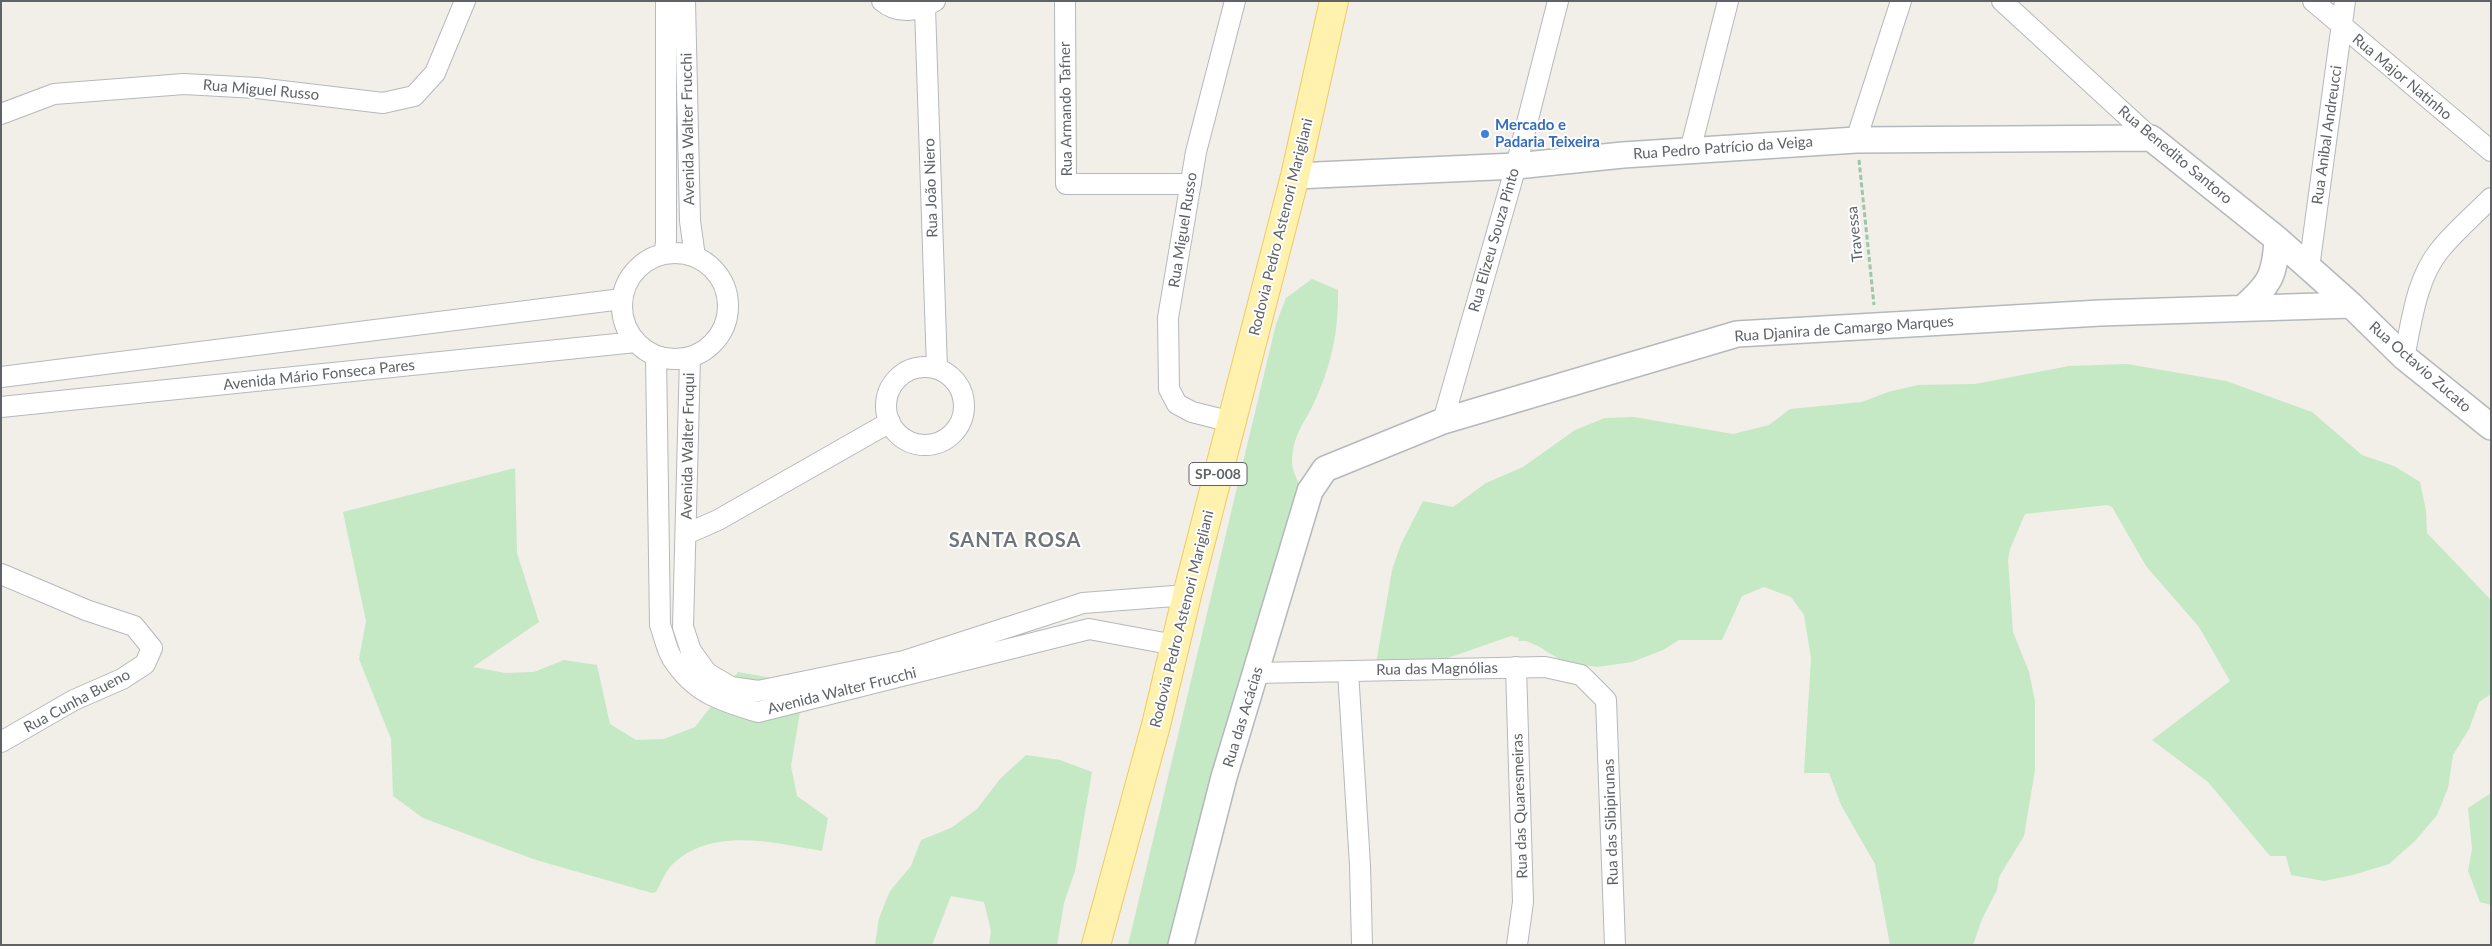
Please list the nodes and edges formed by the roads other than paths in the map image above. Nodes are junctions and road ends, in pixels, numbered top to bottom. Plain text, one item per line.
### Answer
1 (466, 1) edge
2 (666, 1) edge
3 (685, 1) edge
4 (882, 1) edge
5 (1065, 1) edge
6 (1235, 1) edge
7 (1334, 1) edge
8 (1558, 1) edge
9 (1728, 1) edge
10 (1901, 1) edge
11 (2002, 1) edge
12 (2313, 1) edge
13 (2345, 1) edge
14 (930, 4) edge
15 (2342, 26) junction
16 (1, 114) edge
17 (2151, 138) junction
18 (1856, 140) junction
19 (1690, 150) junction
20 (2491, 151) edge
21 (1516, 166) junction
22 (1295, 176) junction
23 (1191, 184) junction
24 (2491, 198) edge
25 (2277, 239) junction
26 (664, 254) junction
27 (695, 257) junction
28 (2309, 268) junction
29 (622, 299) junction
30 (2351, 305) junction
31 (2243, 308) junction
32 (636, 342) junction
33 (656, 356) junction
34 (690, 357) junction
35 (2404, 357) junction
36 (937, 369) junction
37 (1, 377) edge
38 (1, 407) edge
39 (1443, 421) junction
40 (890, 422) junction
41 (1232, 422) junction
42 (2491, 427) edge
43 (1310, 491) joint
44 (686, 534) junction
45 (1, 574) edge
46 (1186, 595) junction
47 (1083, 603) junction
48 (1089, 629) junction
49 (1175, 645) junction
50 (1516, 667) junction
51 (1348, 671) junction
52 (1256, 673) junction
53 (1606, 700) joint
54 (1, 742) edge
55 (1096, 945) edge
56 (1181, 945) edge
57 (1362, 945) edge
58 (1517, 945) edge
59 (1615, 945) edge

1 - 16 street, Rua Miguel Russo
2 - 26 street, Avenida Walter Frucchi
3 - 27 street, Avenida Walter Frucchi
4 - 14 street
5 - 23 street, Rua Armando Tafner
6 - 23 street, Rua Miguel Russo
7 - 22 main road, Rodovia Pedro Astenori Marigliani / SP-008
8 - 21 street, Rua Elizeu Souza Pinto
9 - 19 street
10 - 18 street
11 - 17 street, Rua Benedito Santoro
12 - 15 street, Rua Major Natinho
13 - 15 street, Rua Anibal Andreucci
14 - 36 street, Rua João Niero
15 - 20 street, Rua Major Natinho
15 - 28 street, Rua Anibal Andreucci
17 - 18 street, Rua Pedro Patrício da Veiga
17 - 25 street, Rua Benedito Santoro
18 - 19 street, Rua Pedro Patrício da Veiga
19 - 21 street, Rua Pedro Patrício da Veiga
21 - 22 street, Rua Pedro Patrício da Veiga
21 - 39 street, Rua Elizeu Souza Pinto
22 - 41 main road, Rodovia Pedro Astenori Marigliani / SP-008
23 - 41 street, Rua Miguel Russo
24 - 35 street
25 - 28 street, Rua Benedito Santoro
25 - 31 street
26 - 27 street
26 - 29 street
27 - 34 street
28 - 30 street, Rua Benedito Santoro
29 - 32 street
29 - 37 street
30 - 31 street, Rua Djanira de Camargo Marques
30 - 35 street, Rua Octavio Zucato
31 - 39 street, Rua Djanira de Camargo Marques
32 - 33 street
32 - 38 street, Avenida Mário Fonseca Pares
33 - 34 street
33 - 48 street, Avenida Walter Frucchi
34 - 44 street, Avenida Walter Fruqui
35 - 42 street, Rua Octavio Zucato
36 - 40 street
36 - 40 street
39 - 43 street, Rua Djanira de Camargo Marques
40 - 44 street
41 - 46 main road, Rodovia Pedro Astenori Marigliani / SP-008
43 - 52 street, Rua das Acácias
44 - 47 street, Avenida Walter Frucchi
45 - 54 street, Rua Cunha Bueno
46 - 47 street, Avenida Walter Frucchi
46 - 49 main road, Rodovia Pedro Astenori Marigliani / SP-008
47 - 48 street
48 - 49 street
49 - 55 main road, Rodovia Pedro Astenori Marigliani / SP-008
50 - 51 street, Rua das Magnólias
50 - 53 street, Rua das Magnólias
50 - 58 street, Rua das Quaresmeiras
51 - 52 street, Rua das Magnólias
51 - 57 street
52 - 56 street, Rua das Acácias
53 - 59 street, Rua das Sibipirunas

